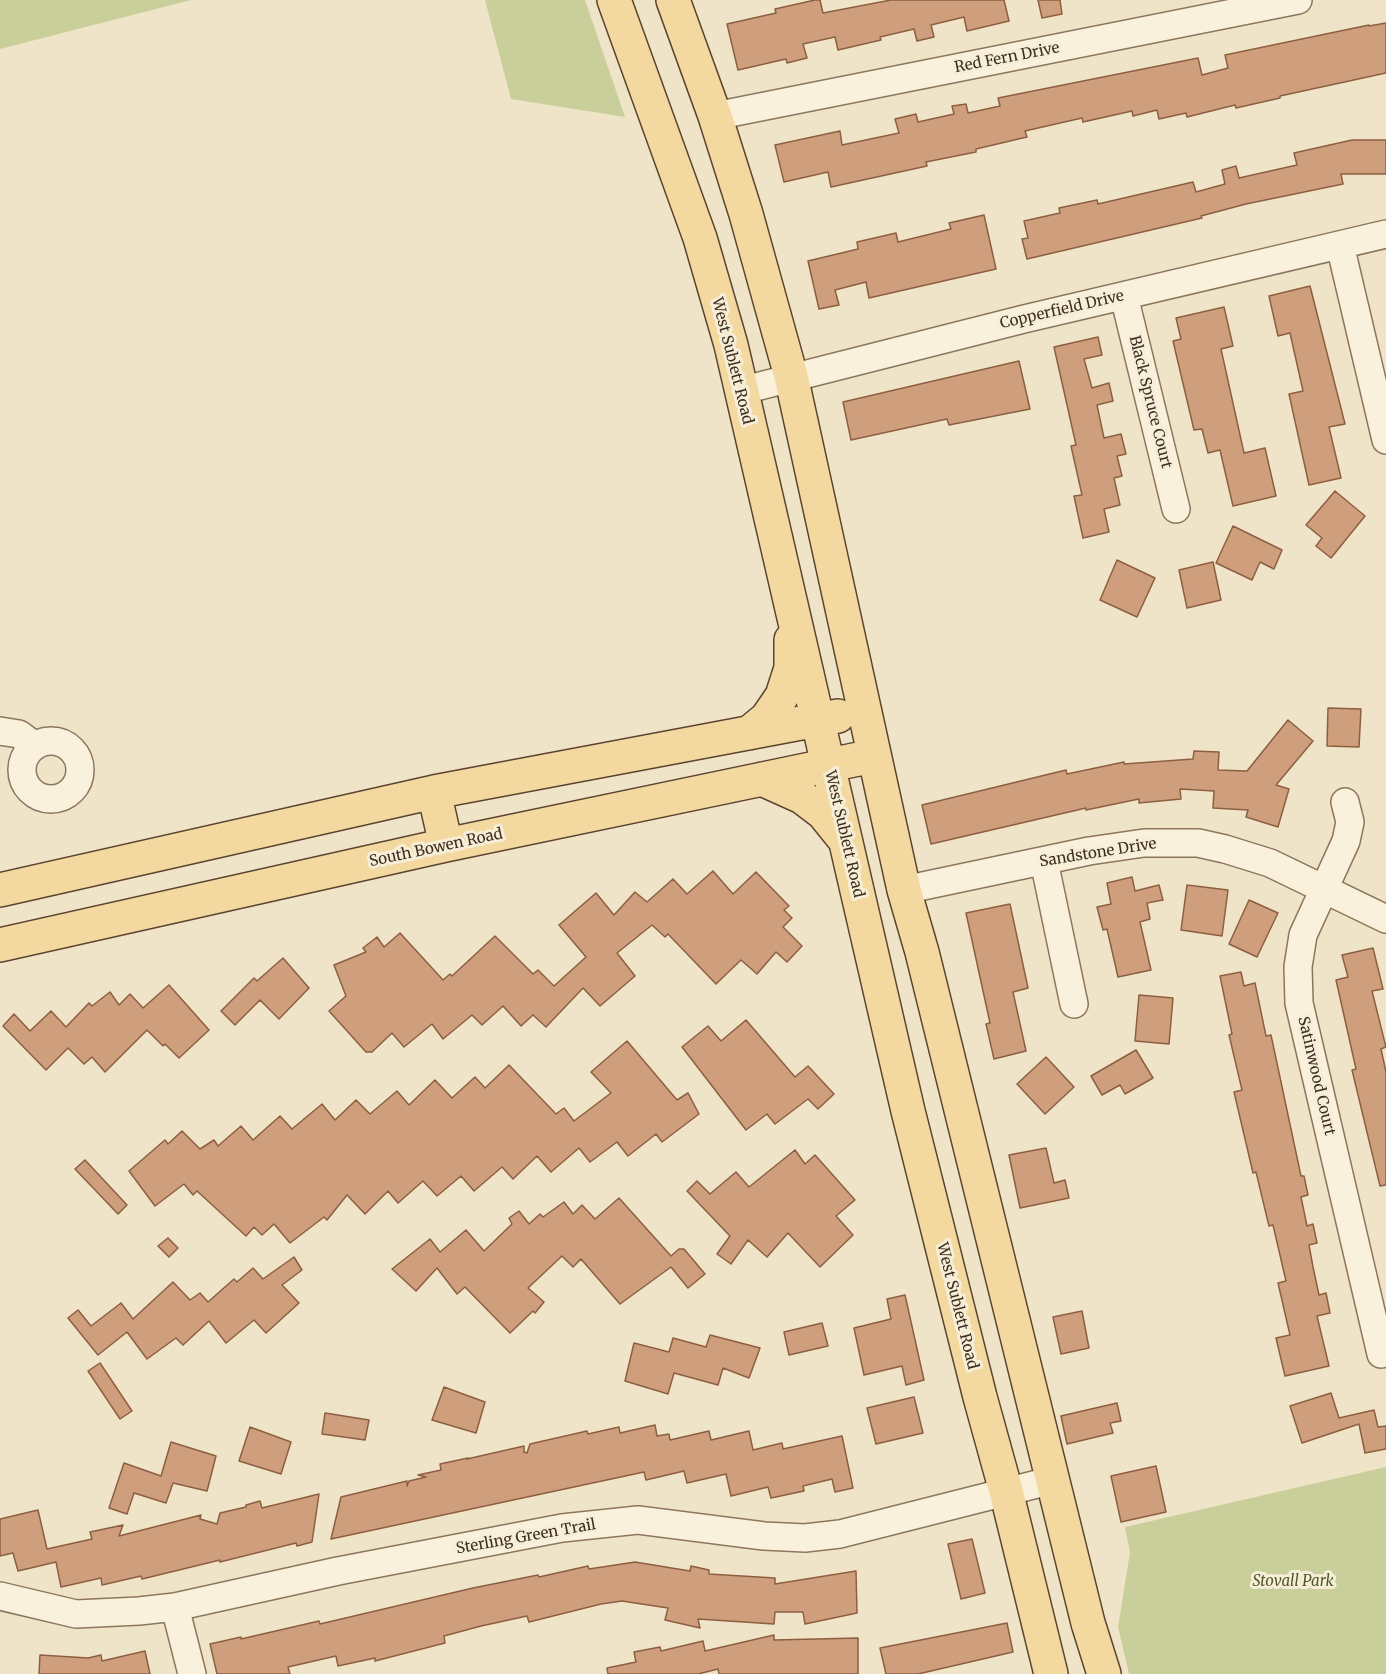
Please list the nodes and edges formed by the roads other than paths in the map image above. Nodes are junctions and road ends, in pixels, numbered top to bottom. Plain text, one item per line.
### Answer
1 (614, 0) edge
2 (673, 0) edge
3 (1298, 0) edge
4 (715, 116) junction
5 (1386, 234) edge
6 (1340, 245) junction
7 (1124, 296) junction
8 (791, 376) junction
9 (740, 391) junction
10 (1386, 440) edge
11 (1176, 509) dead end
12 (792, 612) junction
13 (863, 710) junction
14 (818, 721) junction
15 (0, 731) edge
16 (749, 734) junction
17 (35, 746) dead end
18 (873, 756) junction
19 (828, 765) junction
20 (762, 779) junction
21 (434, 792) junction
22 (1345, 802) dead end
23 (845, 841) junction
24 (446, 845) junction
25 (1044, 861) junction
26 (1323, 888) junction
27 (0, 890) edge
28 (904, 890) junction
29 (1386, 919) edge
30 (0, 945) edge
31 (1074, 1004) dead end
32 (1380, 1354) dead end
33 (1053, 1480) junction
34 (1006, 1491) junction
35 (0, 1596) edge
36 (175, 1607) junction
37 (192, 1674) edge
38 (1051, 1674) edge
39 (1104, 1674) edge

1 - 9 main road, West Sublett Road
2 - 4 main road
3 - 4 street, Red Fern Drive
4 - 8 main road
5 - 6 street, Copperfield Drive
6 - 7 street, Copperfield Drive
6 - 10 street
7 - 8 street, Copperfield Drive
7 - 11 street, Black Spruce Court
8 - 9 street, Copperfield Drive
8 - 13 main road
9 - 12 main road, West Sublett Road
12 - 14 main road, West Sublett Road
12 - 16 main road
13 - 14 main road
13 - 18 main road
14 - 16 main road
14 - 19 main road, West Sublett Road
15 - 17 street
16 - 21 main road
18 - 19 main road, South Bowen Road
18 - 28 main road
19 - 20 main road, South Bowen Road
19 - 23 main road, West Sublett Road
20 - 23 main road
20 - 24 main road, South Bowen Road
21 - 24 main road
21 - 27 main road
22 - 26 street, Satinwood Court
23 - 34 main road, West Sublett Road
24 - 30 main road, South Bowen Road
25 - 26 street, Sandstone Drive
25 - 28 street, Sandstone Drive
25 - 31 street
26 - 29 street, Sandstone Drive
26 - 32 street, Satinwood Court
28 - 33 main road
33 - 34 street, Sterling Green Trail
33 - 39 main road
34 - 36 street, Sterling Green Trail
34 - 38 main road, West Sublett Road
35 - 36 street, Sterling Green Trail
36 - 37 street

